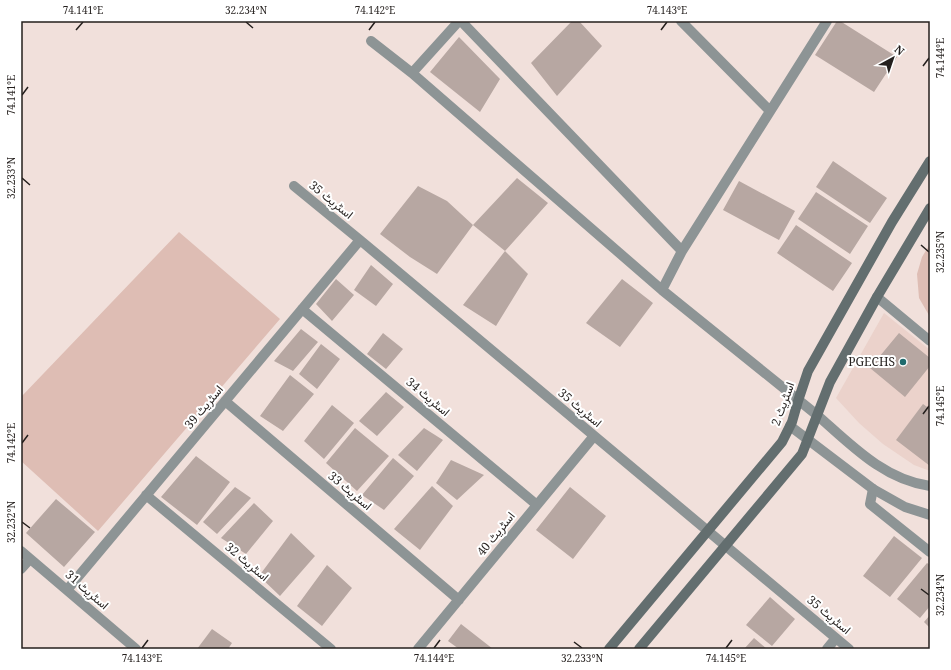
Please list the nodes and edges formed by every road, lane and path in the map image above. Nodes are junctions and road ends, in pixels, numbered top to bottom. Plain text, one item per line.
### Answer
1 (460, 21) edge
2 (681, 21) edge
3 (827, 21) edge
4 (370, 41) dead end
5 (412, 73) junction
6 (770, 111) junction
7 (930, 161) edge
8 (294, 186) dead end
9 (930, 208) edge
10 (360, 240) junction
11 (682, 251) junction
12 (662, 290) junction
13 (877, 297) junction
14 (302, 309) junction
15 (930, 341) edge
16 (225, 401) junction
17 (798, 401) junction
18 (816, 415) junction
19 (790, 426) junction
20 (594, 436) junction
21 (808, 440) junction
22 (930, 486) edge
23 (873, 489) junction
24 (146, 495) junction
25 (537, 505) junction
26 (930, 515) edge
27 (707, 531) junction
28 (725, 546) junction
29 (21, 551) edge
30 (930, 552) edge
31 (30, 559) junction
32 (21, 569) edge
33 (67, 590) junction
34 (459, 600) junction
35 (836, 638) junction
36 (136, 649) edge
37 (330, 649) edge
38 (418, 649) edge
39 (609, 649) edge
40 (639, 649) edge
41 (827, 649) edge
42 (849, 649) edge

1 - 5 street
1 - 11 street
2 - 6 street
3 - 6 street
4 - 5 street
5 - 12 street
6 - 11 street
7 - 17 main road, اسٹریٹ 2
8 - 10 street, اسٹریٹ 35
9 - 13 main road
10 - 14 street, اسٹریٹ 39
10 - 20 street, اسٹریٹ 35
11 - 12 street
12 - 17 street
13 - 15 street
13 - 18 main road
14 - 16 street, اسٹریٹ 39
14 - 25 street, اسٹریٹ 34
16 - 24 street, اسٹریٹ 39
16 - 34 street, اسٹریٹ 33
17 - 18 street
17 - 19 main road, اسٹریٹ 2
18 - 21 main road
18 - 22 street
19 - 21 street
19 - 27 main road, اسٹریٹ 2
20 - 25 street, اسٹریٹ 40
20 - 27 street, اسٹریٹ 35
21 - 23 street
21 - 28 main road
23 - 26 street
23 - 30 street
24 - 33 street, اسٹریٹ 39
24 - 37 street, اسٹریٹ 32
25 - 34 street, اسٹریٹ 40
27 - 28 street, اسٹریٹ 35
27 - 39 main road, اسٹریٹ 2
28 - 35 street, اسٹریٹ 35
28 - 40 main road
29 - 31 street, اسٹریٹ 31
31 - 32 street
31 - 33 street, اسٹریٹ 31
33 - 36 street, اسٹریٹ 31
34 - 38 street, اسٹریٹ 40
35 - 41 street
35 - 42 street, اسٹریٹ 35

